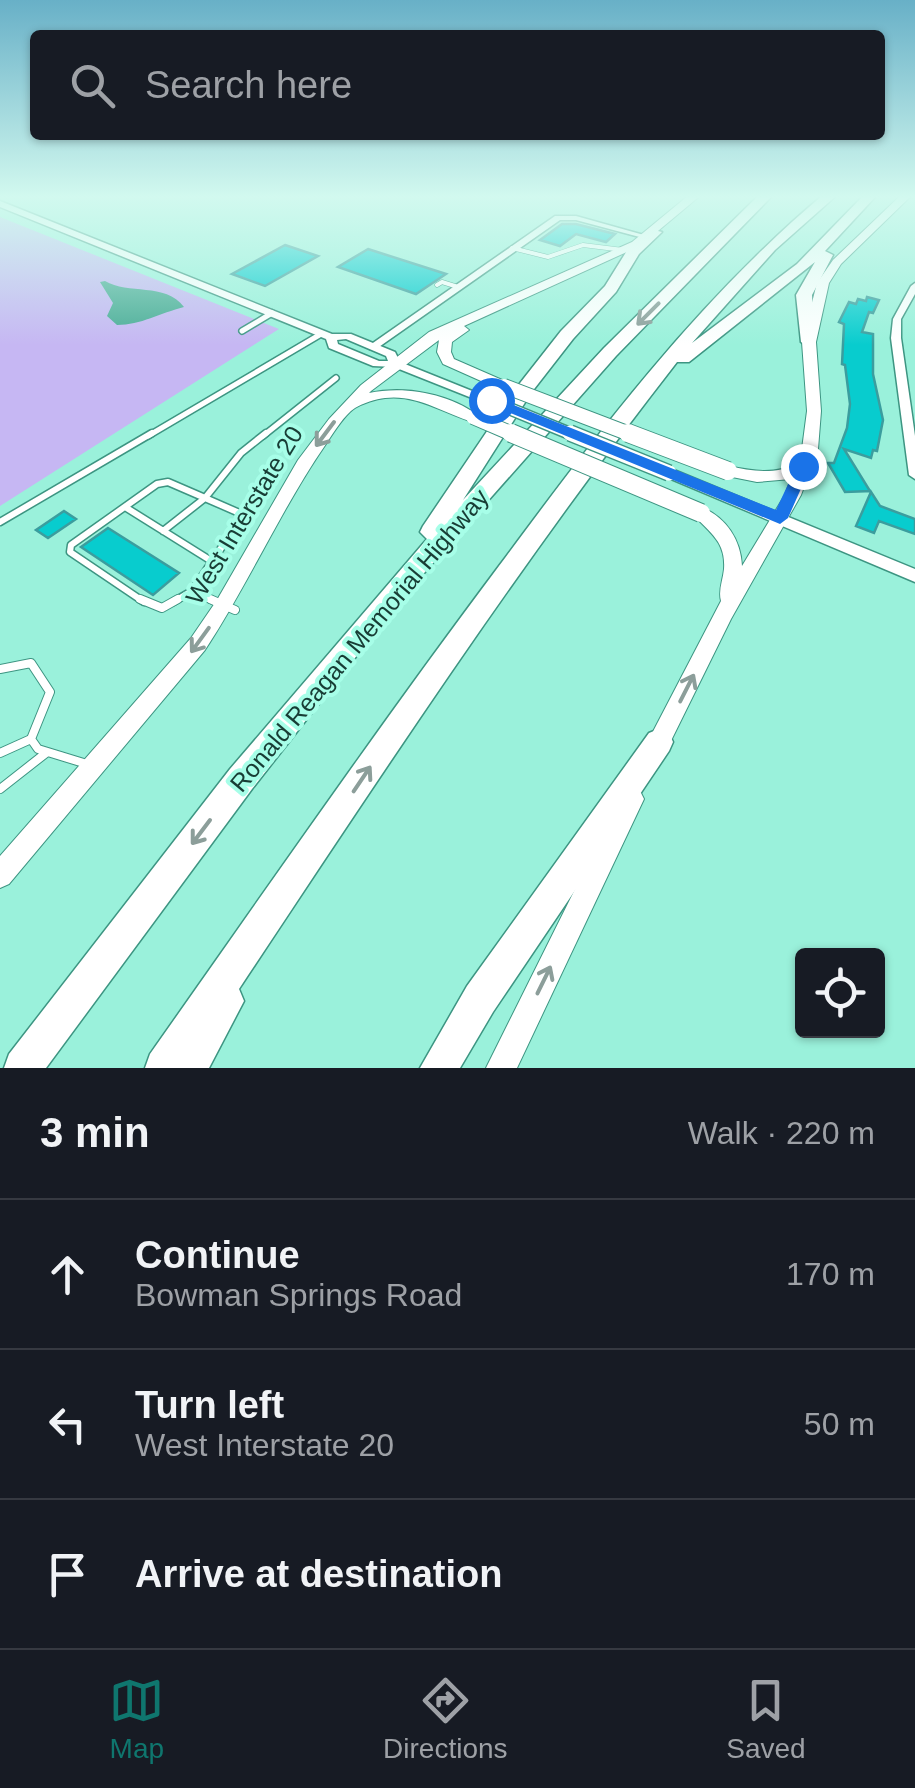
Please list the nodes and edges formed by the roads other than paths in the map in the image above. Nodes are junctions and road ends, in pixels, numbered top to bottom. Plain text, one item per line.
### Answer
1 (102, 245) edge
2 (516, 245) edge
3 (633, 245) edge
4 (640, 245) edge
5 (718, 245) edge
6 (773, 245) edge
7 (824, 245) edge
8 (833, 245) edge
9 (858, 245) edge
10 (512, 248) junction
11 (624, 250) junction
12 (437, 285) dead end
13 (915, 286) edge
14 (458, 287) junction
15 (514, 300) junction
16 (272, 313) junction
17 (897, 320) junction
18 (915, 323) edge
19 (242, 331) dead end
20 (327, 335) junction
21 (809, 342) junction
22 (373, 347) junction
23 (395, 364) junction
24 (336, 378) dead end
25 (648, 384) junction
26 (911, 404) edge
27 (348, 408) junction
28 (803, 466) junction
29 (915, 475) edge
30 (265, 494) dead end
31 (206, 498) junction
32 (125, 507) junction
33 (244, 515) junction
34 (780, 518) junction
35 (0, 522) edge
36 (164, 531) junction
37 (223, 548) junction
38 (232, 552) dead end
39 (213, 562) junction
40 (915, 576) edge
41 (192, 590) junction
42 (392, 591) junction
43 (230, 608) junction
44 (723, 616) junction
45 (0, 670) edge
46 (30, 739) junction
47 (659, 742) junction
48 (0, 752) edge
49 (47, 753) junction
50 (101, 769) junction
51 (0, 789) edge
52 (307, 859) junction
53 (0, 875) edge
54 (21, 1068) edge
55 (164, 1068) edge
56 (188, 1068) edge
57 (438, 1068) edge
58 (502, 1068) edge

1 - 16 street
2 - 10 street
3 - 11 main road, West Interstate 20
4 - 42 highway
5 -> 42 highway, Ronald Reagan Memorial Highway
6 - 25 highway
7 - 25 highway
8 - 21 highway
9 - 21 main road
10 - 11 lane
10 - 14 street
11 - 15 main road, West Interstate 20
12 - 14 lane
13 - 17 street
14 - 22 street
15 - 23 main road, West Interstate 20
15 - 28 main road, bridge
16 - 19 lane
16 - 20 street
17 - 18 street
17 - 26 street
20 - 22 street
20 - 23 street
20 - 35 lane
21 - 28 main road
22 - 23 street
23 - 27 main road, West Interstate 20
23 - 34 street, bridge
24 - 31 lane
52 -> 25 highway
26 - 29 street
27 -> 43 main road, West Interstate 20
27 - 44 main road, bridge
28 - 34 main road
30 - 33 lane
31 - 32 lane
31 - 33 lane
31 - 36 lane
32 - 36 lane
32 - 41 lane
33 - 37 lane
34 - 40 street
34 - 44 main road
36 - 39 lane
37 - 38 lane
37 - 39 lane
39 - 41 lane
41 - 43 lane
42 -> 54 highway, Ronald Reagan Memorial Highway
43 -> 50 main road, West Interstate 20
47 -> 44 main road
45 - 46 lane
46 - 48 lane
46 - 49 lane
47 - 57 highway
58 -> 47 main road
49 - 50 lane
49 - 51 lane
50 - 53 main road, West Interstate 20
52 - 55 highway
52 - 56 highway

